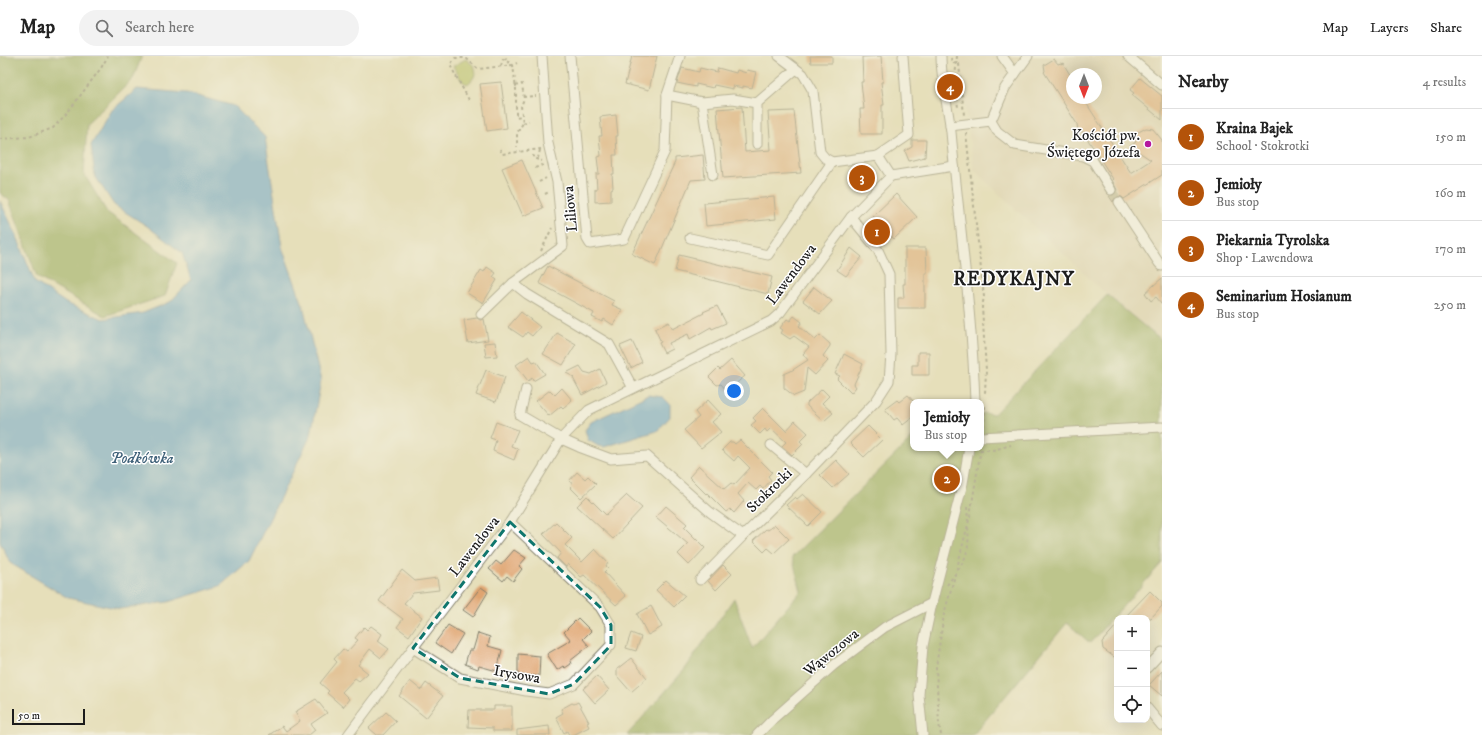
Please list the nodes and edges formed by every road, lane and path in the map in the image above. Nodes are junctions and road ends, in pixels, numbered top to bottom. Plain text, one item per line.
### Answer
1 (108, 56) edge
2 (508, 56) edge
3 (542, 56) edge
4 (570, 56) edge
5 (680, 56) edge
6 (779, 56) edge
7 (903, 56) edge
8 (941, 56) edge
9 (951, 56) edge
10 (1002, 56) edge
11 (1028, 56) edge
12 (1128, 56) edge
13 (505, 60) junction
14 (517, 62) dead end
15 (513, 65) junction
16 (501, 66) junction
17 (796, 69) junction
18 (1015, 74) junction
19 (515, 86) junction
20 (1162, 86) edge
21 (667, 95) junction
22 (539, 96) dead end
23 (523, 98) junction
24 (469, 100) dead end
25 (702, 102) junction
26 (757, 103) junction
27 (522, 116) junction
28 (529, 121) dead end
29 (991, 122) junction
30 (523, 123) junction
31 (965, 124) junction
32 (950, 126) junction
33 (0, 139) edge
34 (757, 144) dead end
35 (517, 147) dead end
36 (500, 149) dead end
37 (540, 149) junction
38 (544, 149) dead end
39 (878, 156) junction
40 (832, 162) junction
41 (954, 166) junction
42 (535, 168) dead end
43 (713, 175) dead end
44 (891, 176) junction
45 (547, 177) dead end
46 (539, 182) dead end
47 (1112, 190) tunnel mouth
48 (549, 192) dead end
49 (545, 194) dead end
50 (1119, 202) tunnel mouth
51 (851, 217) junction
52 (690, 238) dead end
53 (1162, 266) edge
54 (513, 283) junction
55 (482, 314) dead end
56 (633, 388) junction
57 (526, 389) dead end
58 (985, 394) dead end
59 (975, 399) edge
60 (985, 402) dead end
61 (984, 414) edge
62 (1162, 427) edge
63 (984, 437) edge
64 (561, 439) junction
65 (771, 446) dead end
66 (973, 451) edge
67 (980, 451) edge
68 (806, 474) junction
69 (968, 502) dead end
70 (510, 522) junction
71 (968, 522) junction
72 (743, 536) junction
73 (956, 572) junction
74 (700, 580) dead end
75 (946, 586) dead end
76 (932, 603) junction
77 (413, 648) junction
78 (1162, 652) edge
79 (1150, 665) edge
80 (1150, 712) edge
81 (1162, 726) edge
82 (348, 735) edge
83 (757, 735) edge
84 (922, 735) edge
85 (941, 735) edge

1 - 33 path
2 - 13 path
3 - 54 street
4 - 21 street, Liliowa
5 - 21 street, Liliowa
6 - 17 street
7 - 39 street
8 - 32 street
9 - 31 path
10 - 18 street
11 - 18 street
12 - 20 street
13 - 15 path
13 - 16 path
14 - 15 path
15 - 16 path
15 - 19 path
16 - 24 path
17 - 26 street
17 - 40 street
18 - 29 street
19 - 23 path
19 - 27 path
21 - 25 street
22 - 23 path
23 - 27 path
25 - 26 street
25 - 43 street
26 - 34 street
27 - 30 path
28 - 30 path
29 - 31 street
29 - 47 street
30 - 35 path
31 - 32 street
31 - 58 path
32 - 41 street
36 - 37 path
37 - 38 path
37 - 42 path
39 - 40 street
39 - 44 street
40 - 52 street
41 - 44 street
41 - 59 street
44 - 51 street, Lawendowa
45 - 46 path
48 - 49 path
50 - 53 street
51 - 56 street, Lawendowa
51 - 68 street, Stokrotki
54 - 55 street
54 - 56 street
56 - 64 street, Lawendowa
57 - 64 street
60 - 61 path
62 - 63 street
64 - 70 street, Lawendowa
64 - 72 street
65 - 68 street
66 - 76 street
67 - 71 path
68 - 72 street, Stokrotki
69 - 71 path
70 - 77 street, Lawendowa
70 - 77 street, Irysowa
71 - 73 path
71 - 73 path
72 - 74 street, Stokrotki
73 - 75 path
73 - 85 path
76 - 83 street, Wąwozowa
76 - 84 street
77 - 82 street, Lawendowa
78 - 79 street
80 - 81 street

